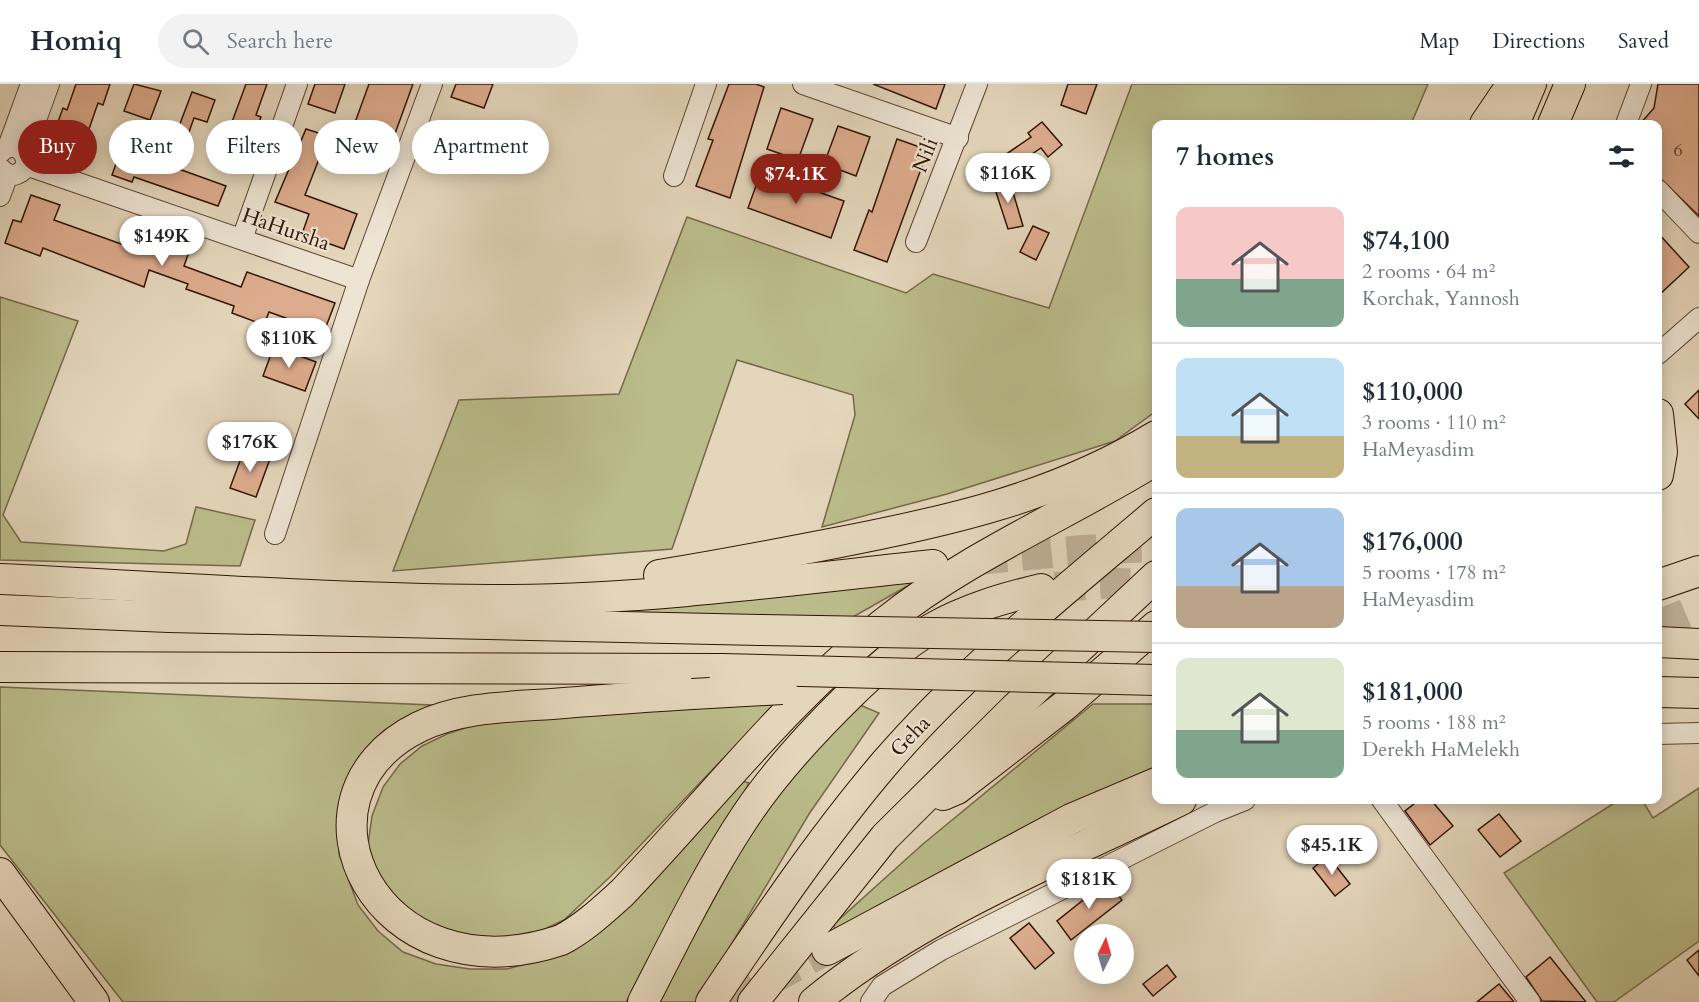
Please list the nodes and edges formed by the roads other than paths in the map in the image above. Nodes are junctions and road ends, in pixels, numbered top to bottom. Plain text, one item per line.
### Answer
1 (31, 84) edge
2 (49, 84) edge
3 (297, 84) edge
4 (432, 84) edge
5 (706, 84) edge
6 (803, 84) edge
7 (977, 84) edge
8 (1512, 84) edge
9 (1531, 84) edge
10 (1570, 84) edge
11 (1641, 84) edge
12 (1488, 120) edge
13 (1516, 120) edge
14 (1555, 120) edge
15 (1628, 120) edge
16 (958, 138) junction
17 (15, 155) edge
18 (4, 171) edge
19 (674, 176) dead end
20 (1662, 194) edge
21 (0, 196) edge
22 (1699, 233) edge
23 (242, 239) junction
24 (916, 242) dead end
25 (359, 280) junction
26 (1699, 318) edge
27 (1662, 350) edge
28 (1152, 438) edge
29 (1152, 462) edge
30 (1152, 516) edge
31 (275, 534) dead end
32 (1699, 554) edge
33 (933, 565) dead end
34 (1662, 566) edge
35 (1699, 571) edge
36 (0, 579) edge
37 (1152, 580) edge
38 (1662, 584) edge
39 (1041, 589) tunnel mouth
40 (354, 596) junction
41 (0, 610) edge
42 (1662, 623) edge
43 (1699, 624) edge
44 (1152, 629) edge
45 (1152, 637) edge
46 (1662, 642) edge
47 (1699, 644) edge
48 (0, 667) edge
49 (1041, 677) junction
50 (1152, 680) edge
51 (813, 688) edge
52 (813, 688) edge
53 (813, 688) edge
54 (813, 688) edge
55 (1662, 692) edge
56 (1699, 693) edge
57 (1699, 733) edge
58 (1662, 734) edge
59 (1152, 785) edge
60 (1173, 804) edge
61 (1235, 804) edge
62 (1385, 804) edge
63 (913, 808) junction
64 (0, 873) edge
65 (0, 885) edge
66 (827, 950) tunnel mouth
67 (68, 1002) edge
68 (94, 1002) edge
69 (643, 1002) edge
70 (711, 1002) edge
71 (753, 1002) edge
72 (814, 1002) edge
73 (871, 1002) edge
74 (1530, 1002) edge

1 - 17 street
2 - 17 street
3 - 23 street
4 - 25 street
5 - 19 street
6 - 16 street
7 - 16 street, Nili
8 - 12 highway
9 - 13 highway
10 - 14 highway
11 - 15 street
16 - 24 street, Nili
17 - 18 street
17 - 23 street, HaHursha
18 - 21 street
20 - 22 street
23 - 25 street, HaHursha
25 - 31 street
26 - 27 street
28 - 40 highway
29 - 51 highway, bridge
30 - 70 highway, Geha
32 - 34 highway
33 - 40 highway
35 - 38 highway
36 - 40 highway
37 - 63 highway
39 - 69 highway
41 - 45 highway, bridge
42 - 43 highway
44 - 63 highway
46 - 47 highway
48 - 49 highway, bridge
49 - 50 highway, bridge
49 - 54 highway, bridge
52 - 53 highway, bridge
55 - 56 highway
57 - 58 street
59 - 66 highway
60 - 72 highway
61 - 73 street
62 - 74 street
63 - 71 highway
64 - 68 highway
65 - 67 highway

